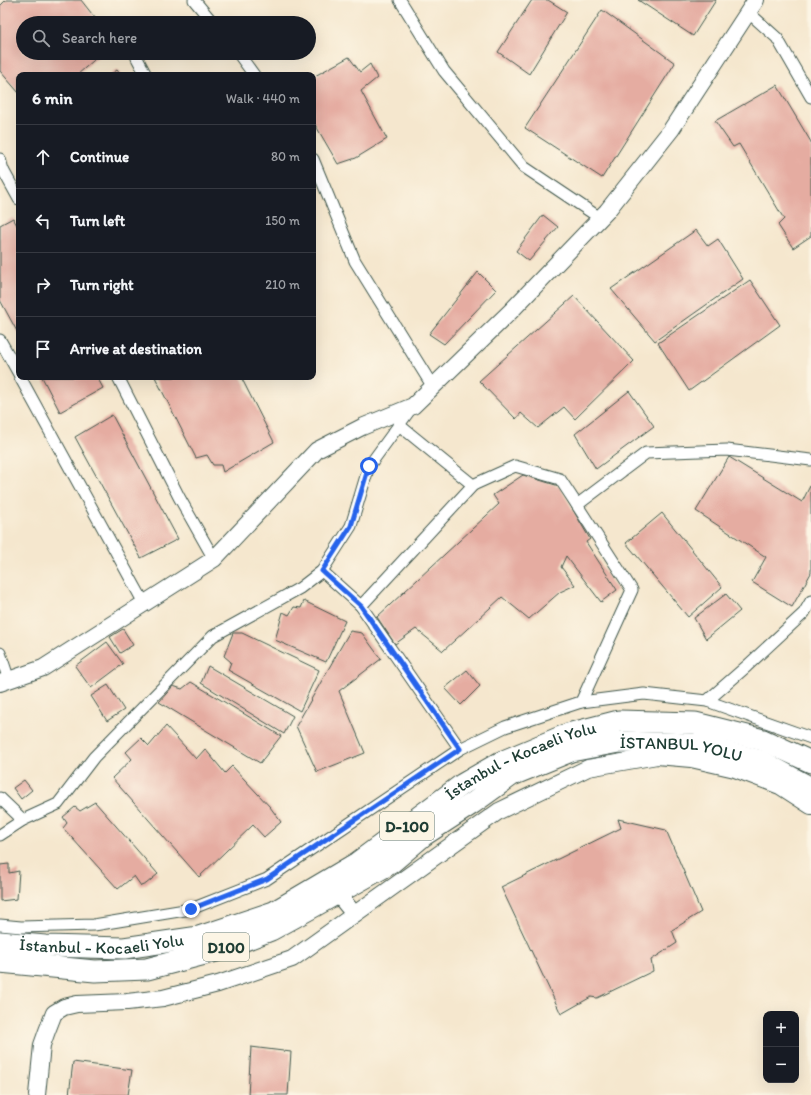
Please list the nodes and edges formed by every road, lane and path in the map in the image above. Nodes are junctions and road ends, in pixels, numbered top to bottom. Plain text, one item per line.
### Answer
1 (194, 0) edge
2 (400, 0) edge
3 (752, 6) edge
4 (207, 16) edge
5 (138, 60) edge
6 (243, 60) edge
7 (144, 72) edge
8 (252, 72) edge
9 (811, 97) edge
10 (0, 159) edge
11 (316, 167) edge
12 (2, 170) edge
13 (16, 194) edge
14 (600, 218) junction
15 (0, 340) edge
16 (16, 369) edge
17 (22, 380) edge
18 (120, 380) edge
19 (433, 386) junction
20 (413, 406) junction
21 (399, 425) junction
22 (811, 460) edge
23 (474, 485) junction
24 (577, 505) junction
25 (214, 559) junction
26 (322, 571) junction
27 (811, 602) edge
28 (144, 603) junction
29 (361, 606) junction
30 (0, 653) edge
31 (4, 682) edge
32 (707, 701) junction
33 (581, 702) junction
34 (811, 738) edge
35 (460, 749) junction
36 (811, 762) edge
37 (811, 788) edge
38 (0, 798) edge
39 (811, 806) edge
40 (23, 820) junction
41 (0, 835) edge
42 (424, 835) joint
43 (337, 893) junction
44 (354, 914) junction
45 (0, 925) edge
46 (0, 942) edge
47 (4, 963) edge
48 (37, 1095) edge

1 - 4 street
2 - 14 street
3 - 9 street
3 - 14 street
5 - 7 street
6 - 8 street
10 - 12 street
11 - 19 street
12 - 13 street
14 - 19 street
15 - 16 street
17 - 28 street
18 - 25 street
19 - 20 street
20 - 21 street
20 - 25 street
21 - 23 street
21 - 26 street
22 - 24 street
23 - 24 street
23 - 29 street
24 - 33 street
25 - 28 street
26 - 29 street
26 - 40 street
27 - 32 street
28 - 31 street
29 - 35 street
30 - 31 street
32 - 33 street
32 - 34 street
33 - 35 street
35 - 45 street
36 - 46 highway, İstanbul - Kocaeli Yolu / D-100
37 - 42 highway, İSTANBUL YOLU / D-100
38 - 40 street
39 - 44 street
40 - 41 street
42 - 43 highway, D100
43 - 44 street
43 - 47 highway, D100
44 - 48 street

